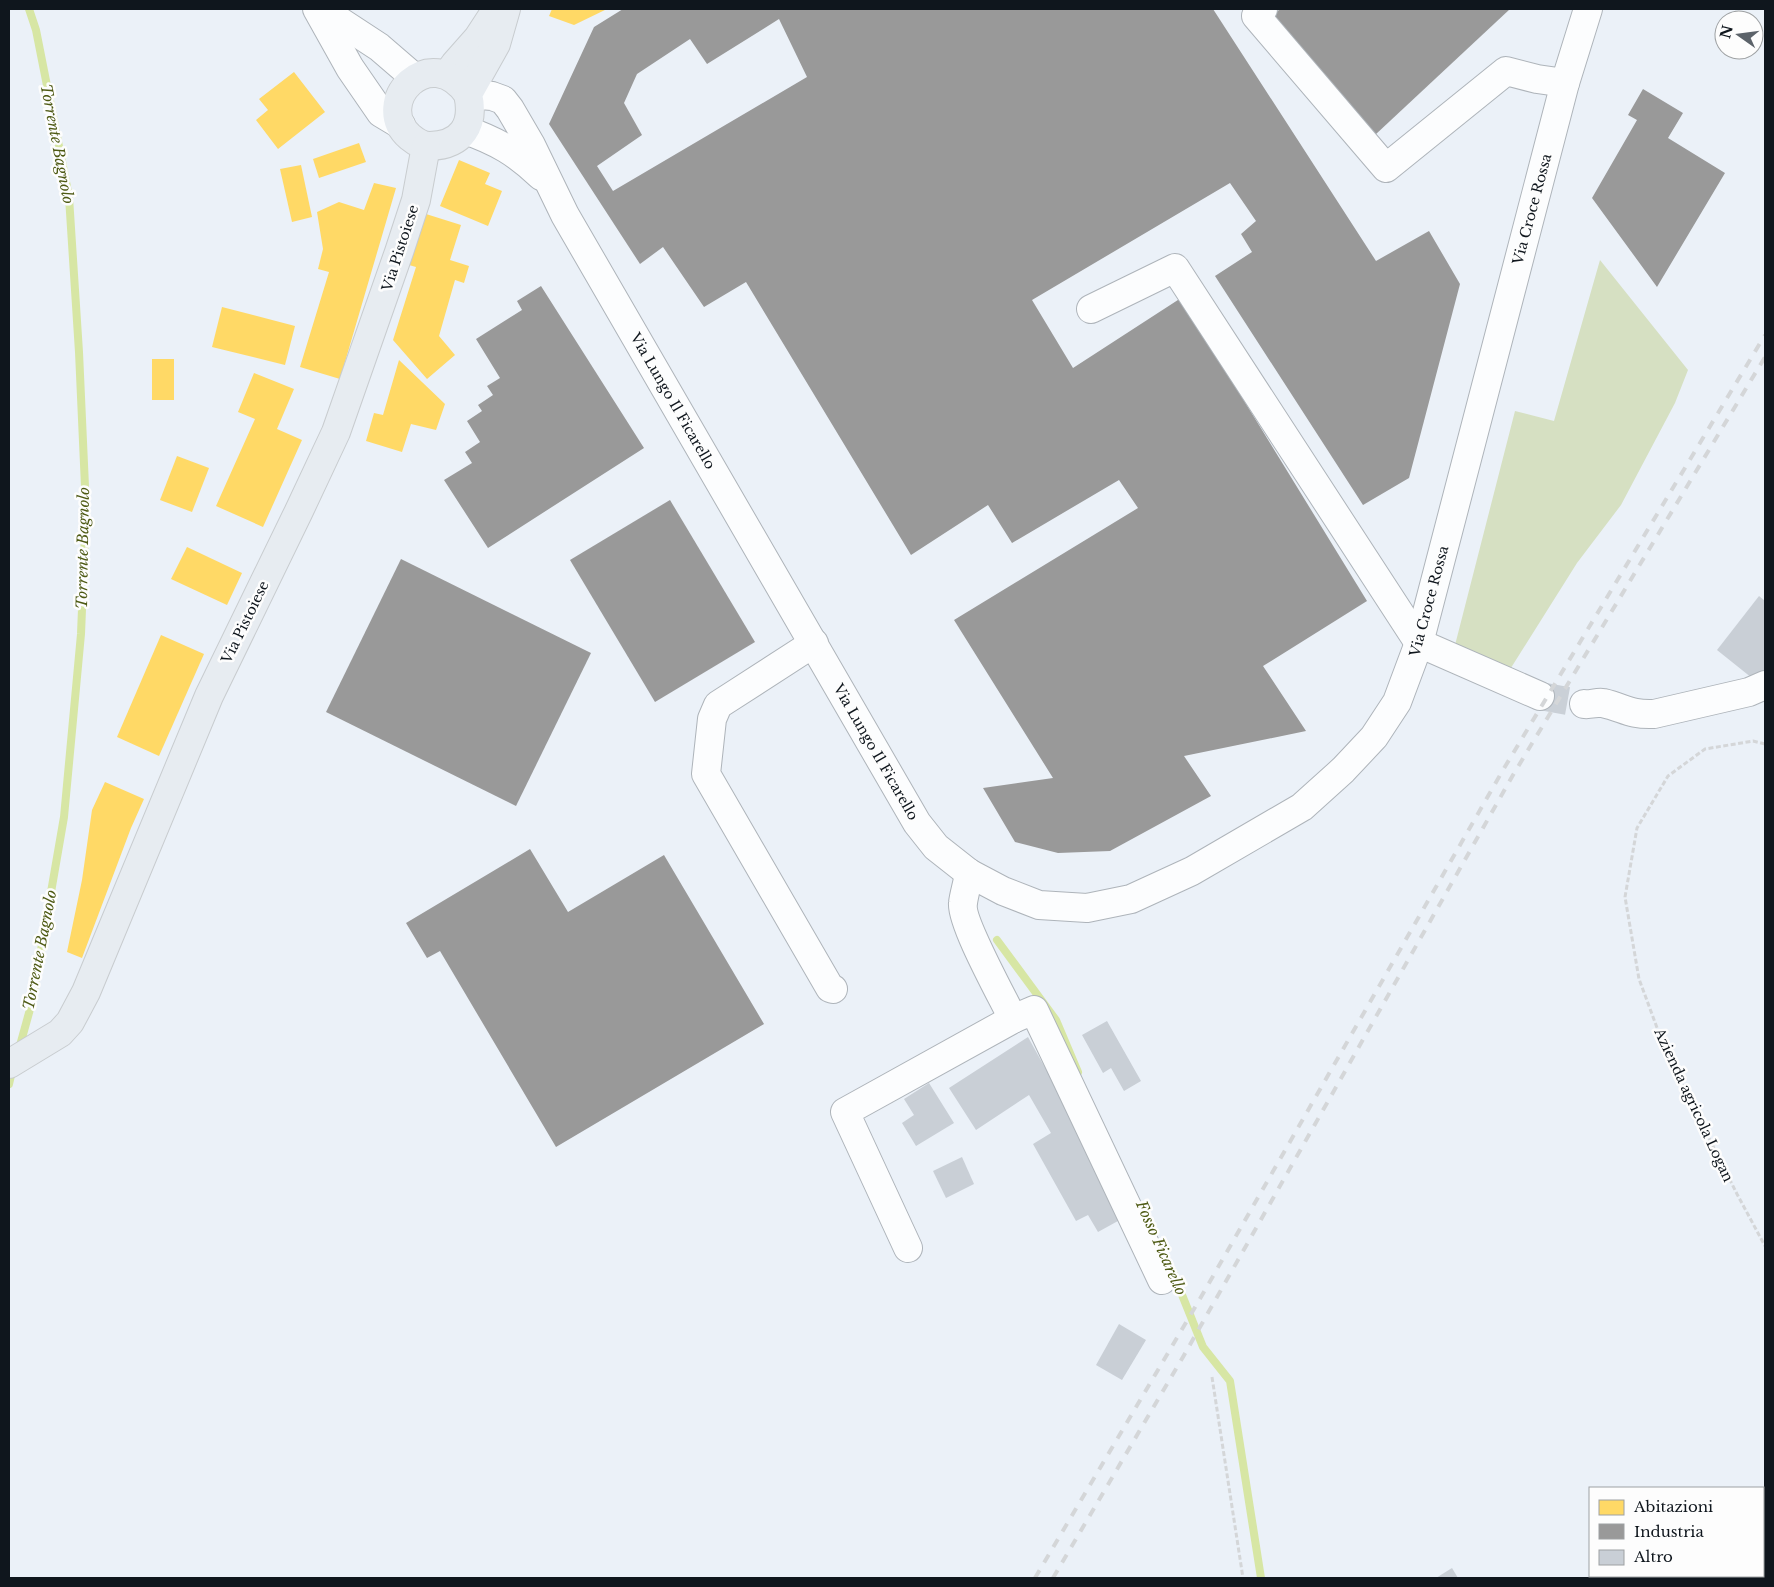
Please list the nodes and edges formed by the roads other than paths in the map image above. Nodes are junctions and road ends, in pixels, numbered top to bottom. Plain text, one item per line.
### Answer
1 (317, 9) edge
2 (321, 9) edge
3 (497, 9) edge
4 (506, 9) edge
5 (1263, 9) edge
6 (1588, 9) edge
7 (447, 75) junction
8 (415, 78) junction
9 (1566, 83) junction
10 (468, 94) junction
11 (401, 125) junction
12 (465, 130) junction
13 (426, 146) junction
14 (550, 184) junction
15 (1091, 309) dead end
16 (1419, 642) junction
17 (814, 644) junction
18 (1765, 685) edge
19 (1540, 696) tunnel mouth
20 (1584, 704) tunnel mouth
21 (969, 873) junction
22 (833, 990) dead end
23 (1013, 1019) junction
24 (9, 1064) edge
25 (908, 1248) dead end
26 (1162, 1280) dead end

1 - 11 street
2 - 8 street
3 - 7 main road
4 - 10 main road
5 - 9 street
6 - 9 street, Via Croce Rossa
7 - 8 main road
7 - 10 main road
8 - 11 main road
9 - 16 street, Via Croce Rossa
10 - 12 main road
10 - 14 street, Via Lungo Il Ficarello
11 - 13 main road
12 - 13 main road
12 - 14 street, Via Lungo Il Ficarello
13 - 24 main road, Via Pistoiese
14 - 17 street, Via Lungo Il Ficarello
15 - 16 street
16 - 19 street
16 - 21 street, Via Croce Rossa
17 - 21 street, Via Lungo Il Ficarello
17 - 22 street
18 - 20 street
21 - 23 street
23 - 25 street
23 - 26 street

